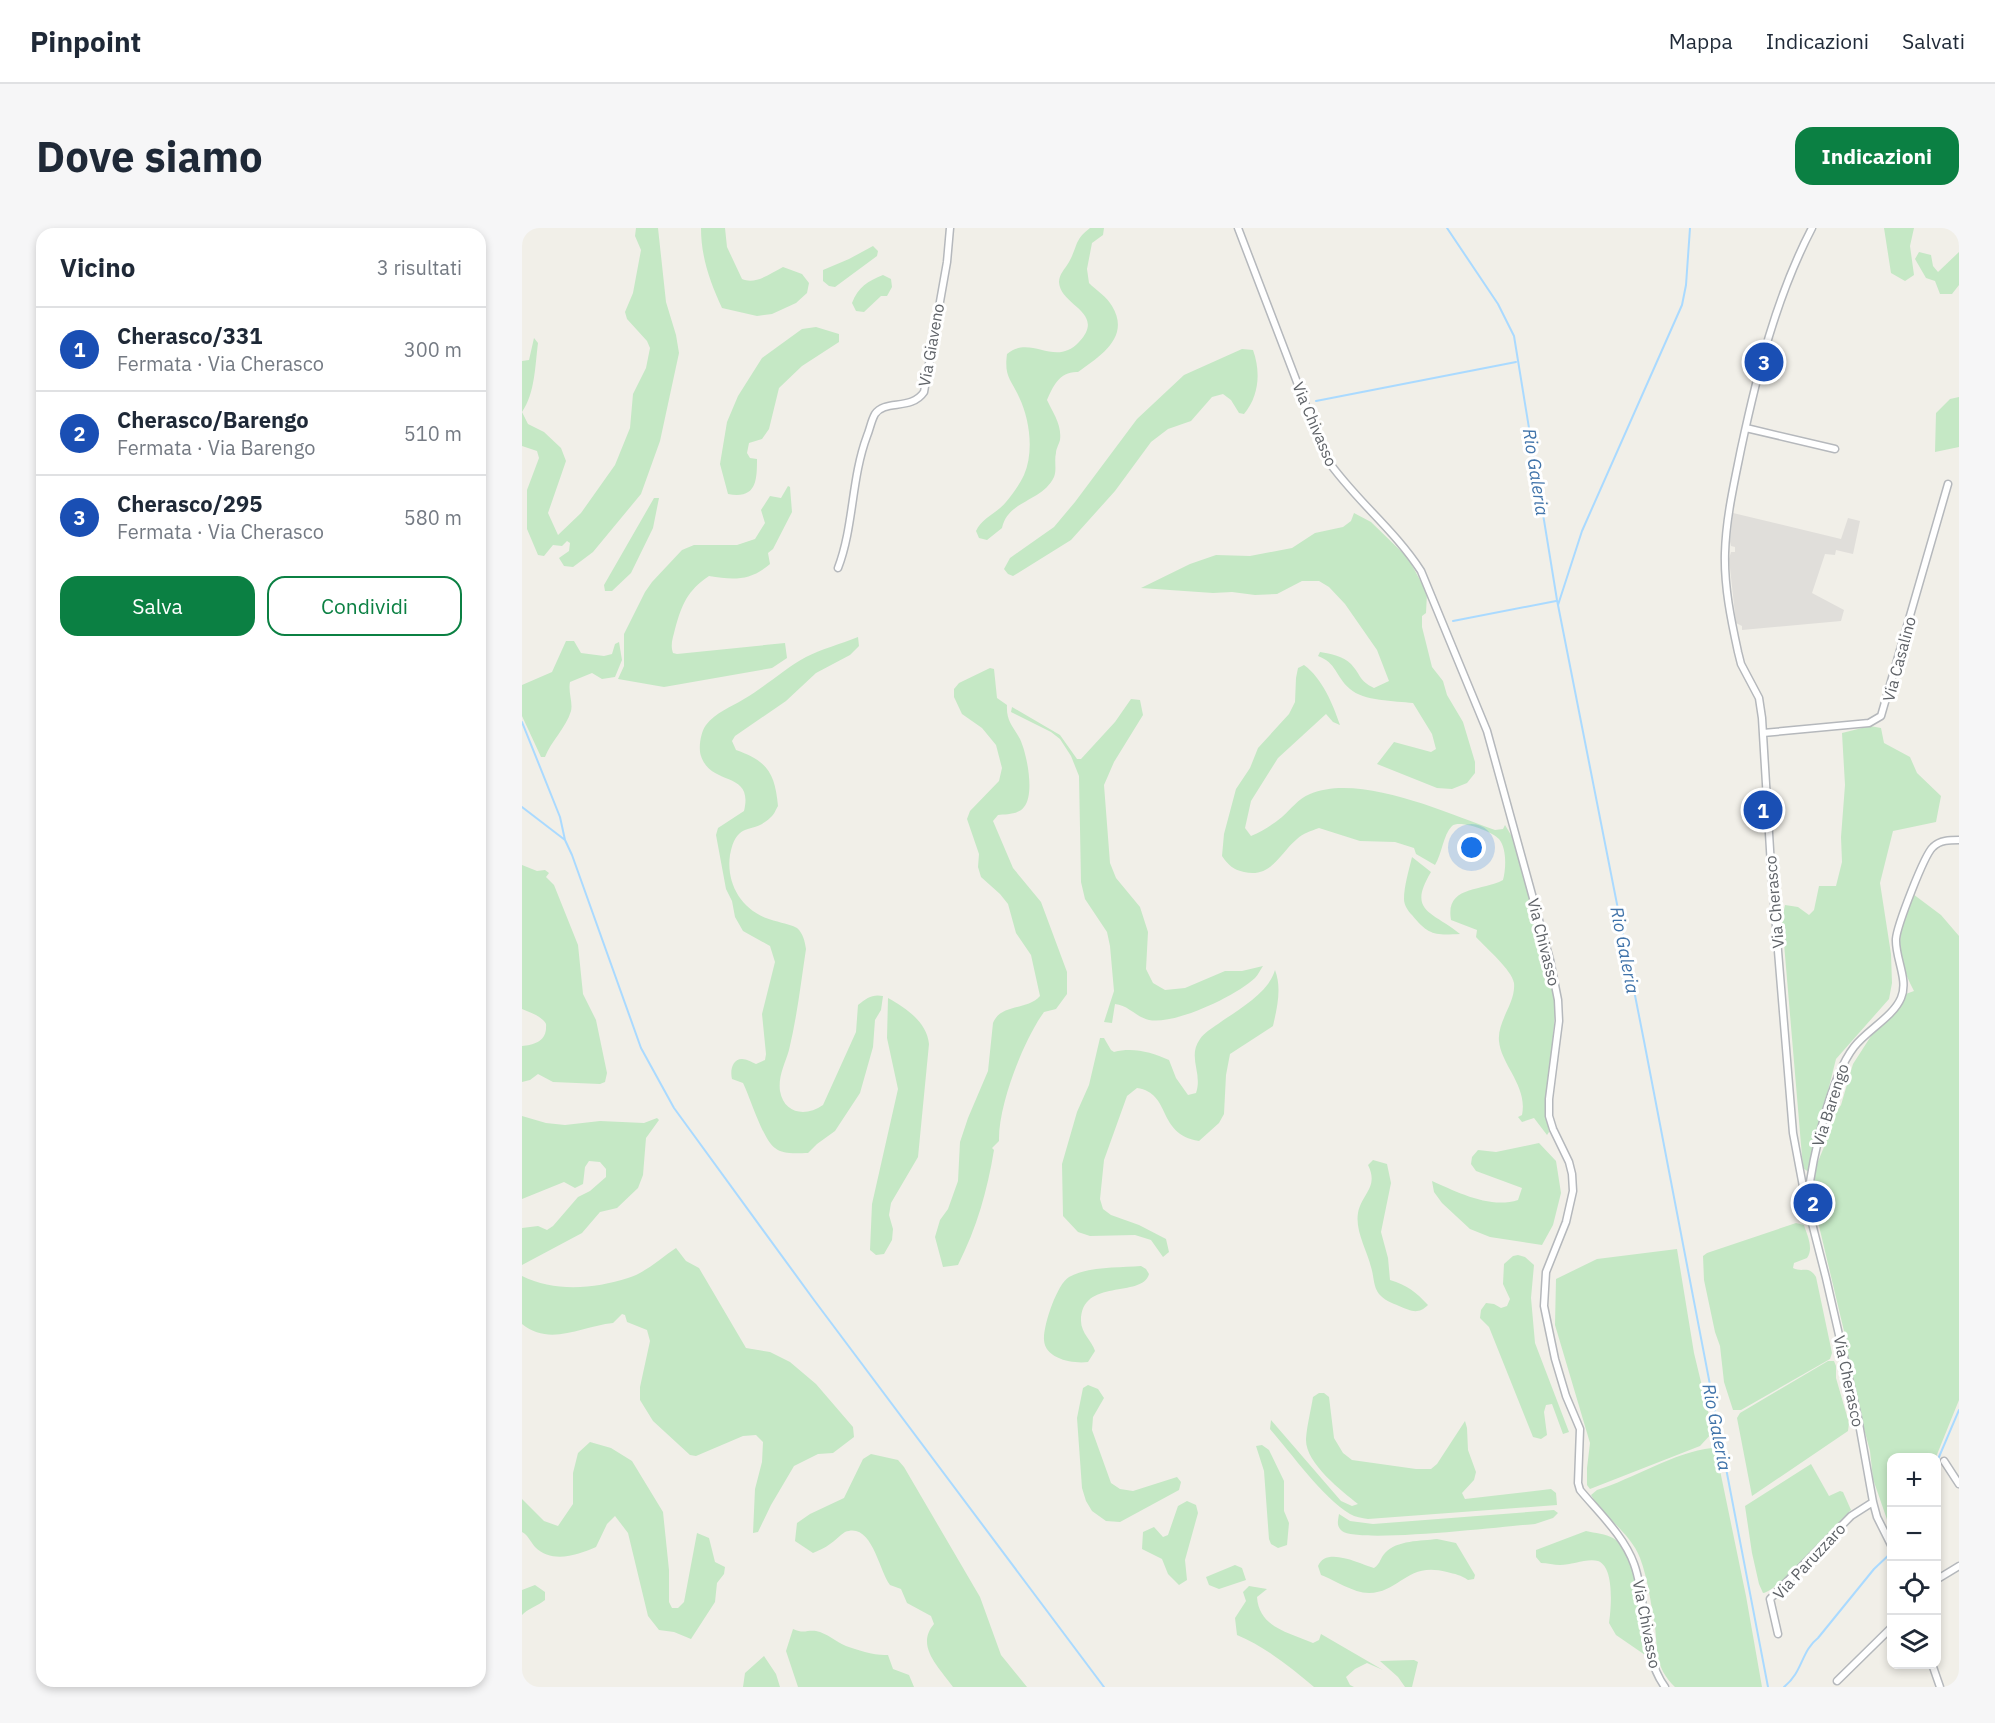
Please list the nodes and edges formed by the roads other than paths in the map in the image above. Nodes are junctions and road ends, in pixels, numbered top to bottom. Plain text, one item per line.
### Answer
1 (950, 228) edge
2 (1238, 228) edge
3 (1812, 228) edge
4 (1746, 428) junction
5 (1835, 449) dead end
6 (1948, 484) dead end
7 (838, 568) dead end
8 (1763, 733) junction
9 (1959, 840) edge
10 (1807, 1205) junction
11 (1944, 1461) dead end
12 (1959, 1484) edge
13 (1874, 1502) junction
14 (1887, 1538) edge
15 (1959, 1566) edge
16 (1941, 1577) edge
17 (1887, 1632) edge
18 (1778, 1634) dead end
19 (1933, 1669) edge
20 (1837, 1681) dead end
21 (1665, 1687) edge
22 (1940, 1687) edge

1 - 7 street, Via Giaveno
2 - 21 street, Via Chivasso
3 - 4 street, Via Cherasco
4 - 5 street
4 - 8 street, Via Cherasco
6 - 8 street, Via Casalino
8 - 10 street, Via Cherasco
9 - 10 street, Via Barengo
10 - 13 street, Via Cherasco
11 - 12 street
13 - 14 street, Via Cherasco
13 - 18 street, Via Paruzzaro
15 - 16 street
17 - 20 street
19 - 22 street

